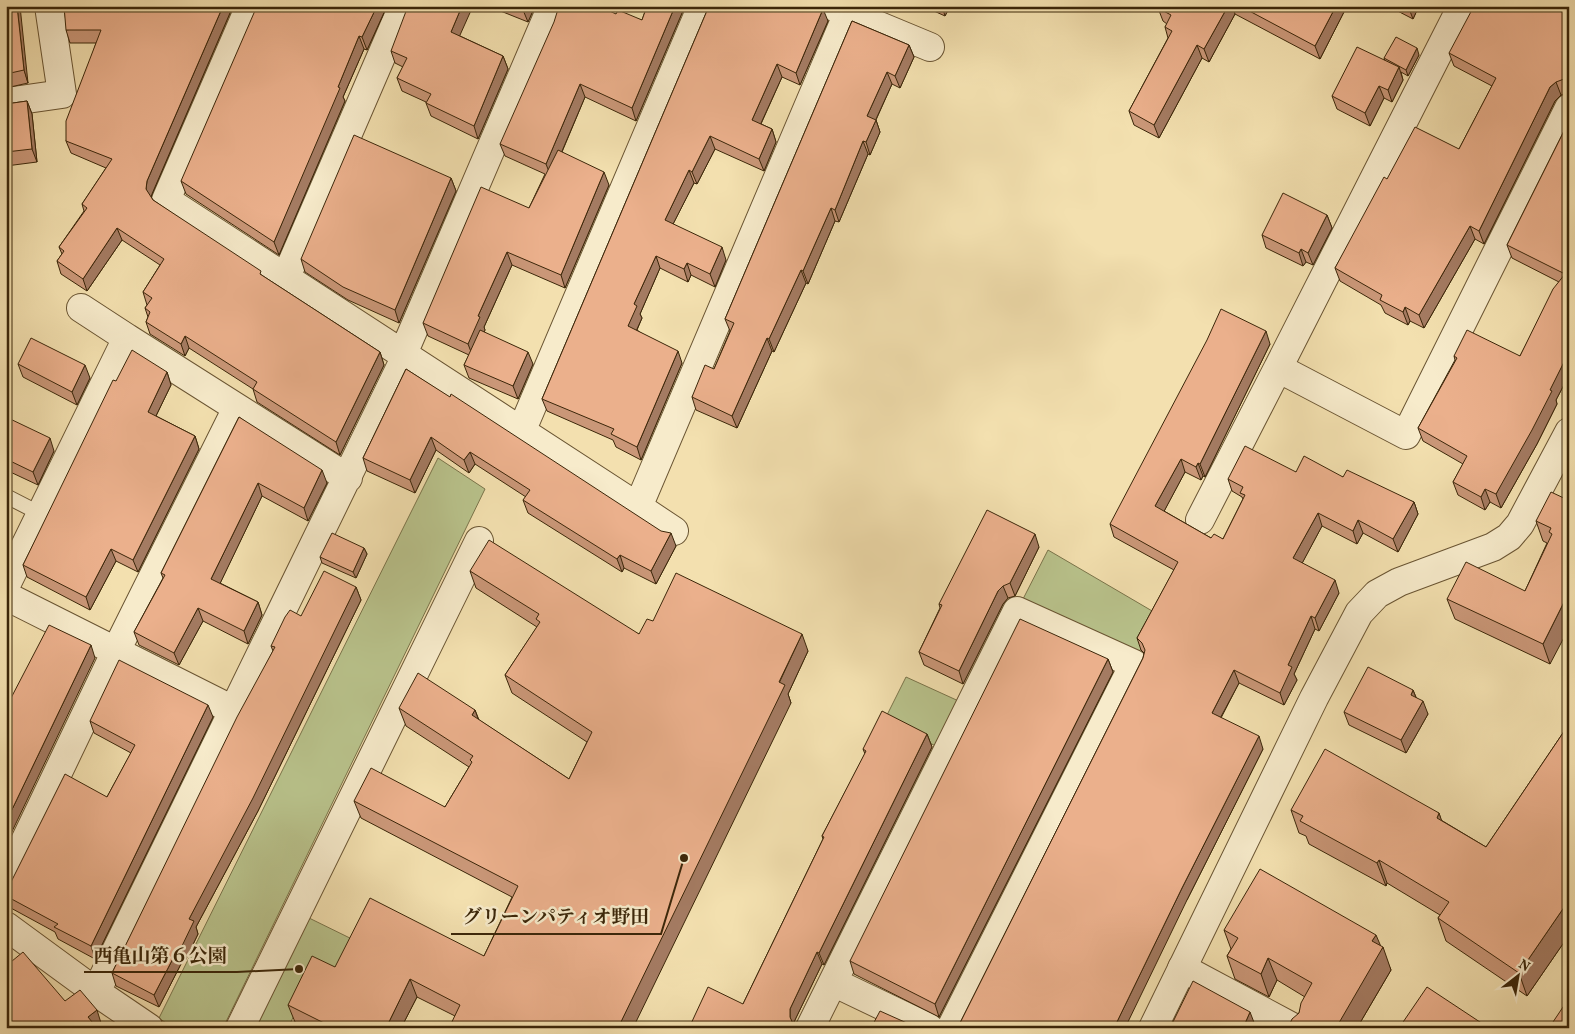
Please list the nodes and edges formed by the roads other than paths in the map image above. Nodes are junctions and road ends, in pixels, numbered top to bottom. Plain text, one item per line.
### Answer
1 (49, 6) edge
2 (250, 6) edge
3 (403, 6) edge
4 (552, 6) edge
5 (702, 6) edge
6 (1462, 6) edge
7 (840, 10) edge
8 (930, 47) dead end
9 (6, 102) edge
10 (1569, 108) edge
11 (286, 277) junction
12 (82, 308) dead end
13 (127, 338) junction
14 (404, 355) junction
15 (1278, 368) junction
16 (237, 408) junction
17 (520, 432) junction
18 (1569, 432) edge
19 (348, 478) junction
20 (6, 496) edge
21 (638, 507) junction
22 (41, 514) junction
23 (1200, 520) dead end
24 (674, 531) dead end
25 (478, 541) dead end
26 (6, 585) edge
27 (6, 596) edge
28 (116, 651) junction
29 (233, 710) junction
30 (6, 881) edge
31 (10, 934) edge
32 (1182, 968) junction
33 (833, 982) junction
34 (96, 992) junction
35 (146, 1027) edge
36 (240, 1028) edge
37 (810, 1028) edge
38 (929, 1028) edge
39 (951, 1028) edge
40 (1152, 1028) edge
41 (1294, 1028) edge

1 - 9 street
2 - 11 street
3 - 11 street
4 - 14 street
5 - 17 street
6 - 15 street
7 - 8 street
7 - 21 street
10 - 15 street
11 - 14 street
12 - 13 street
13 - 16 street
13 - 22 street
14 - 17 street
14 - 19 street
15 - 23 street
16 - 19 street
16 - 28 street
17 - 21 street
18 - 32 street
19 - 29 street
20 - 22 lane
21 - 24 street
22 - 26 street
25 - 36 street
27 - 28 street
28 - 29 street
28 - 30 street
29 - 34 street
31 - 34 street
32 - 40 street
32 - 41 street
33 - 37 street
33 - 38 street
33 - 39 street
34 - 35 street

